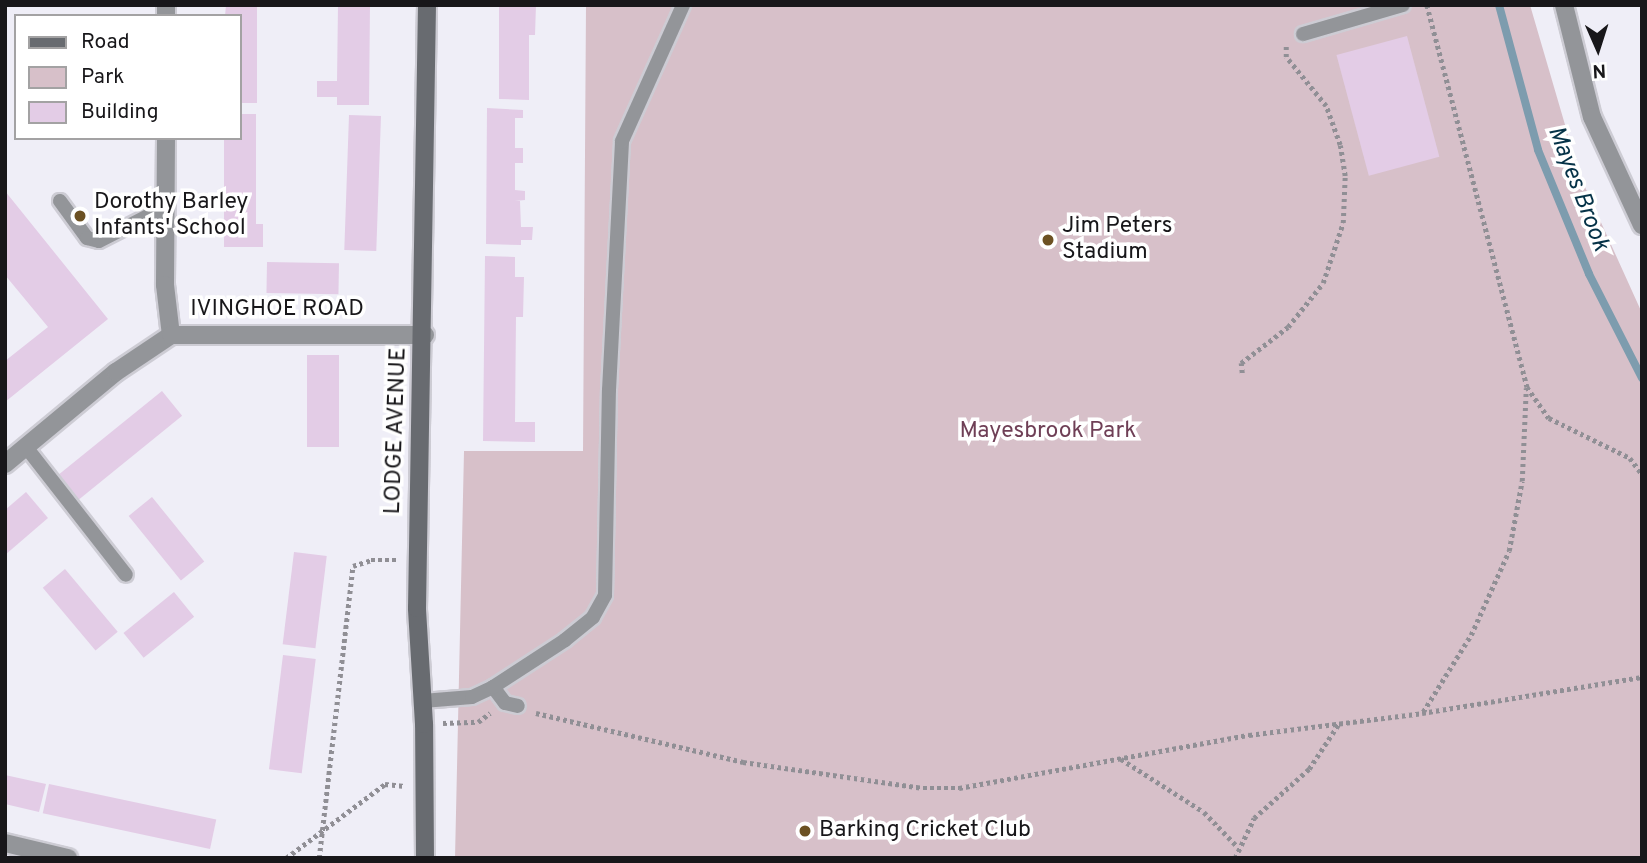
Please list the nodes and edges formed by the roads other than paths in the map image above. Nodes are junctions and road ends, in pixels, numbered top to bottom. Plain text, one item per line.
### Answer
1 (427, 5) edge
2 (683, 5) edge
3 (1403, 5) edge
4 (1564, 5) edge
5 (1303, 34) dead end
6 (166, 140) edge
7 (60, 201) dead end
8 (1637, 206) edge
9 (166, 218) junction
10 (1642, 225) edge
11 (171, 335) junction
12 (425, 335) junction
13 (26, 447) junction
14 (5, 464) edge
15 (126, 576) dead end
16 (493, 687) junction
17 (423, 701) junction
18 (518, 706) road end
19 (5, 843) edge
20 (68, 858) edge
21 (425, 858) edge

1 - 12 street, LODGE AVENUE
2 - 16 lane
3 - 5 lane
4 - 8 street
6 - 9 street
7 - 9 lane
8 - 10 street
9 - 11 street
11 - 12 street, IVINGHOE ROAD
11 - 13 street, IVINGHOE ROAD
12 - 17 street, LODGE AVENUE
13 - 14 street, IVINGHOE ROAD
13 - 15 lane
16 - 17 lane
16 - 18 lane
17 - 21 street, LODGE AVENUE
19 - 20 street

